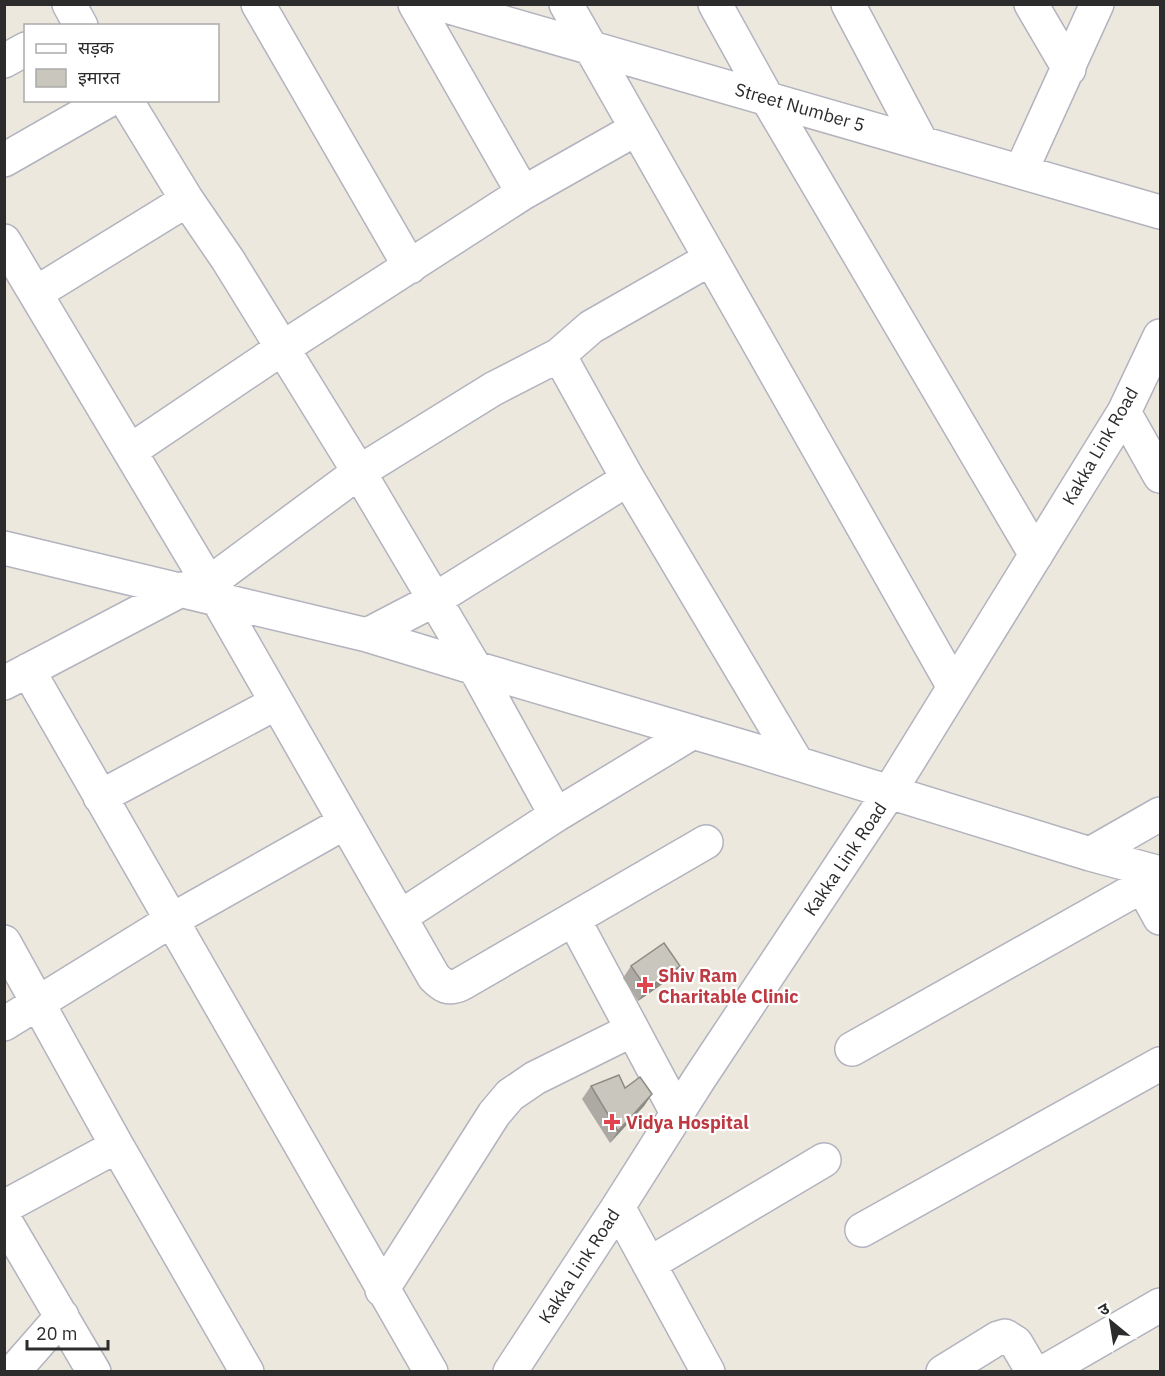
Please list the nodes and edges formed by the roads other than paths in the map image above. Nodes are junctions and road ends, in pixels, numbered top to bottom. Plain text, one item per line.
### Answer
1 (258, 4) edge
2 (415, 4) edge
3 (439, 4) edge
4 (566, 4) edge
5 (715, 4) edge
6 (848, 4) edge
7 (1031, 4) edge
8 (1097, 4) edge
9 (589, 46) junction
10 (24, 50) edge
11 (4, 61) edge
12 (1069, 69) junction
13 (767, 98) junction
14 (106, 102) edge
15 (127, 102) edge
16 (636, 129) junction
17 (921, 142) junction
18 (4, 160) edge
19 (1021, 171) junction
20 (523, 193) junction
21 (188, 200) junction
22 (1161, 212) edge
23 (4, 241) edge
24 (710, 259) junction
25 (410, 267) junction
26 (36, 293) junction
27 (1161, 336) edge
28 (281, 349) junction
29 (559, 355) junction
30 (1124, 412) junction
31 (130, 451) junction
32 (359, 472) junction
33 (1161, 476) edge
34 (628, 479) junction
35 (4, 524) edge
36 (13, 550) edge
37 (1036, 555) junction
38 (201, 591) junction
39 (434, 600) junction
40 (367, 635) junction
41 (475, 668) junction
42 (16, 677) edge
43 (954, 687) junction
44 (276, 703) junction
45 (693, 732) junction
46 (797, 763) junction
47 (890, 791) junction
48 (100, 797) junction
49 (1161, 814) edge
50 (556, 815) junction
51 (344, 823) junction
52 (706, 842) dead end
53 (1089, 854) junction
54 (1145, 875) edge
55 (400, 916) junction
56 (1161, 918) edge
57 (172, 920) junction
58 (574, 920) junction
59 (4, 942) edge
60 (39, 1004) junction
61 (4, 1024) edge
62 (632, 1030) junction
63 (852, 1049) dead end
64 (1161, 1064) edge
65 (677, 1113) junction
66 (117, 1146) junction
67 (824, 1160) dead end
68 (4, 1207) edge
69 (618, 1207) junction
70 (4, 1219) edge
71 (862, 1230) dead end
72 (649, 1264) junction
73 (382, 1290) junction
74 (1161, 1305) edge
75 (62, 1316) junction
76 (13, 1371) edge
77 (94, 1371) edge
78 (247, 1371) edge
79 (431, 1371) edge
80 (510, 1371) edge
81 (708, 1371) edge
82 (943, 1371) edge
83 (1033, 1371) edge
84 (1044, 1371) edge

1 - 25 street
2 - 20 street
3 - 9 street, Street Number 5
4 - 9 street
5 - 13 street
6 - 17 street
7 - 12 street
8 - 12 street
9 - 13 street, Street Number 5
9 - 16 street
10 - 11 street
12 - 19 street
13 - 17 street, Street Number 5
13 - 37 street
14 - 18 street
15 - 21 street
16 - 20 street
16 - 24 street
17 - 19 street, Street Number 5
19 - 22 street, Street Number 5
20 - 25 street
21 - 26 street
21 - 28 street
23 - 26 street
24 - 29 street
24 - 43 street
25 - 28 street
26 - 31 street
27 - 30 street, Kakka Link Road
28 - 31 street
28 - 32 street
29 - 32 street
29 - 34 street
30 - 33 street
30 - 37 street, Kakka Link Road
31 - 38 street
32 - 38 street
32 - 39 street
34 - 39 street
34 - 46 street
35 - 36 street
36 - 38 street
37 - 43 street, Kakka Link Road
38 - 40 street
38 - 42 street
38 - 44 street
39 - 40 street
39 - 41 street
40 - 41 street
41 - 45 street
41 - 50 street
42 - 48 street
43 - 47 street, Kakka Link Road
44 - 48 street
44 - 51 street
45 - 46 street
45 - 50 street
46 - 47 street
47 - 53 street
47 - 65 street, Kakka Link Road
48 - 57 street
49 - 53 street
50 - 55 street
51 - 55 street
51 - 57 street
52 - 58 street
53 - 54 street
54 - 56 street
54 - 63 street
55 - 58 street
57 - 60 street
57 - 73 street
58 - 62 street
59 - 60 street
60 - 61 street
60 - 66 street
62 - 65 street
62 - 73 street
64 - 71 street
65 - 69 street, Kakka Link Road
66 - 68 street
66 - 78 street
67 - 72 street
69 - 72 street
69 - 80 street, Kakka Link Road
70 - 75 street
72 - 81 street
73 - 79 street
74 - 84 street
75 - 76 street
75 - 77 street
82 - 83 street

